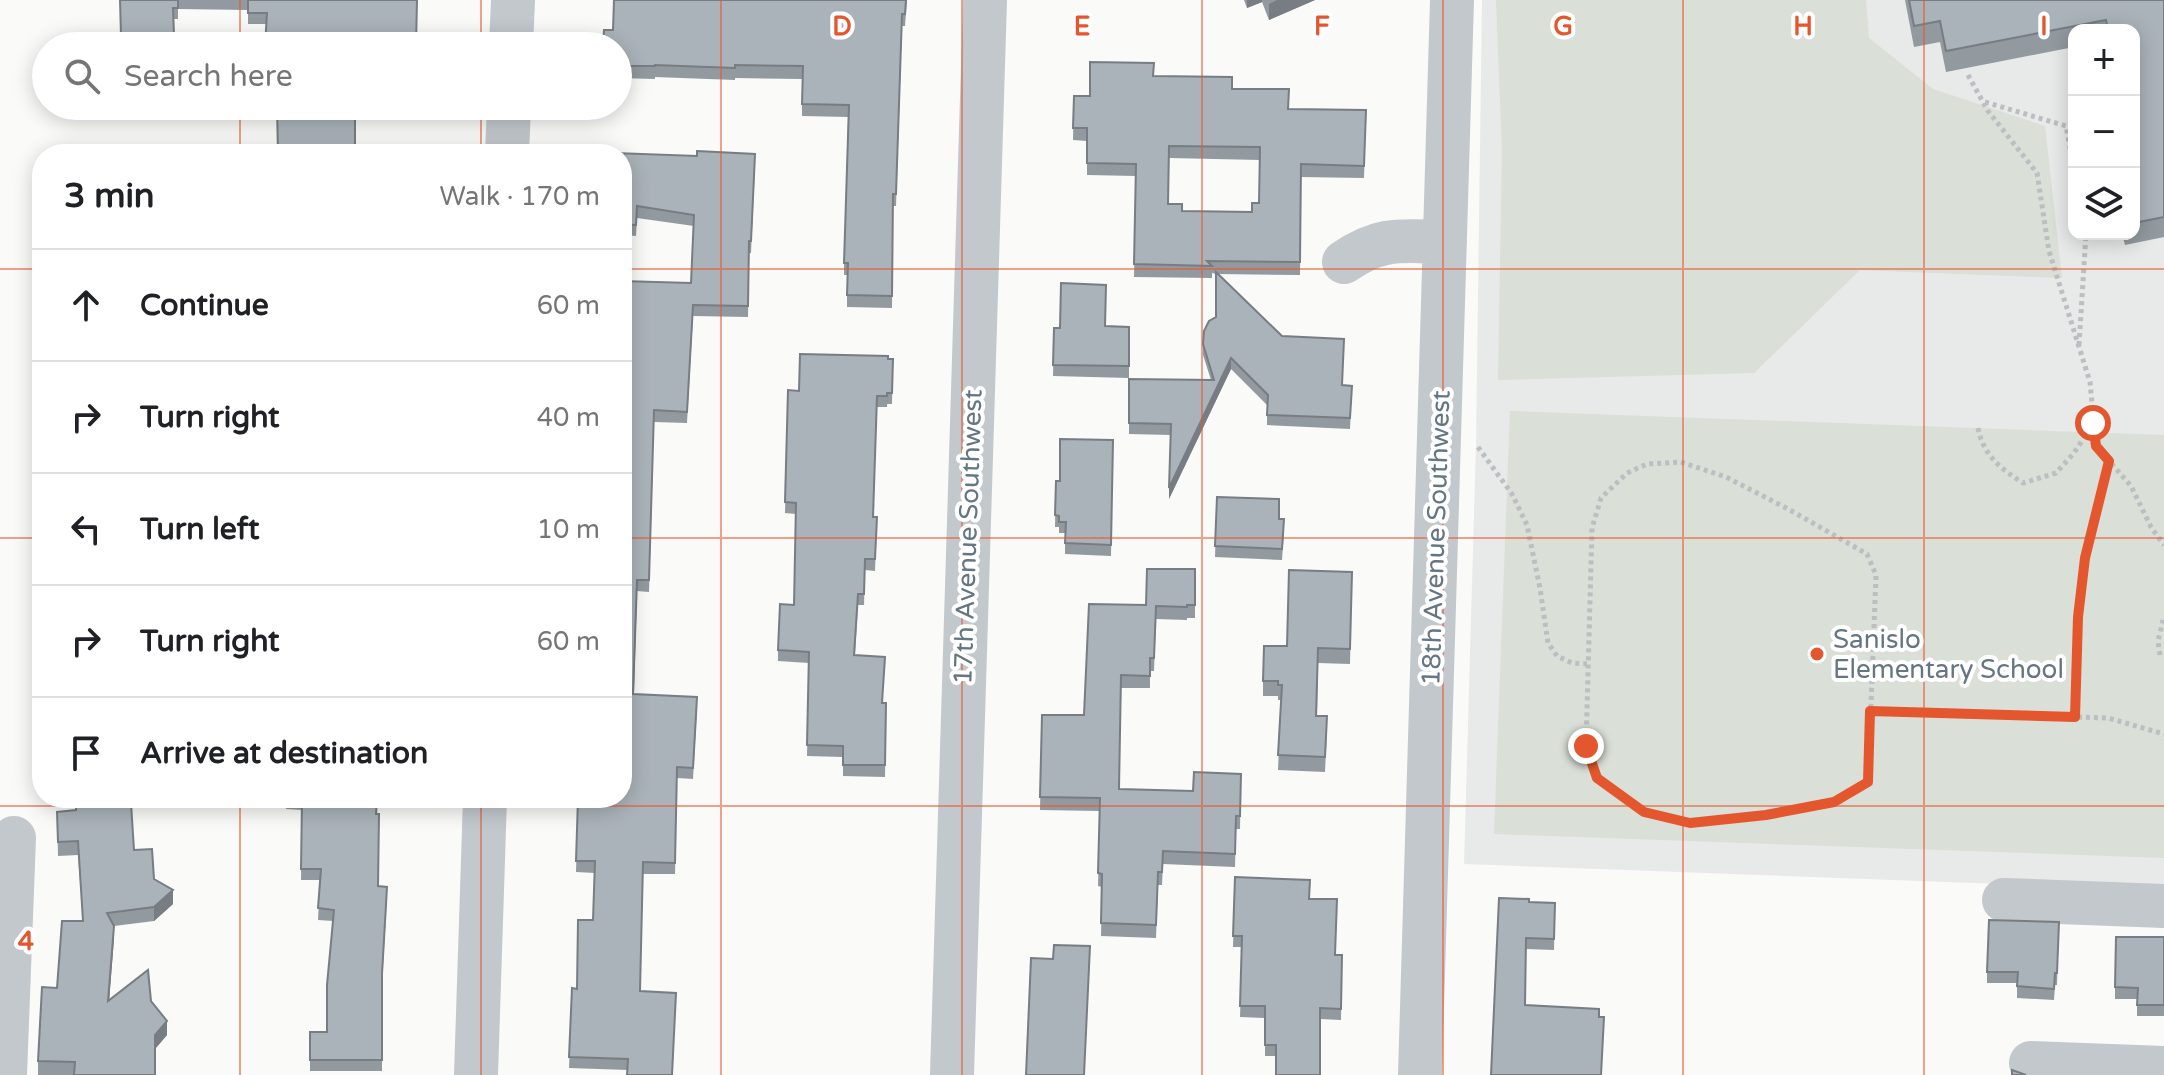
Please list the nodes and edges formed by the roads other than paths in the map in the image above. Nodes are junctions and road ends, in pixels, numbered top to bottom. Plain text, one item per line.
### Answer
1 (513, 0) edge
2 (985, 0) edge
3 (1452, 0) edge
4 (512, 32) edge
5 (508, 120) edge
6 (507, 144) edge
7 (1445, 242) junction
8 (1344, 262) dead end
9 (485, 808) edge
10 (14, 838) dead end
11 (2004, 900) dead end
12 (2164, 906) edge
13 (2031, 1063) dead end
14 (2164, 1068) edge
15 (5, 1075) edge
16 (476, 1075) edge
17 (952, 1075) edge
18 (1420, 1075) edge

1 - 4 street
2 - 17 street, 17th Avenue Southwest
3 - 7 street, 18th Avenue Southwest
5 - 6 street
7 - 8 street
7 - 18 street, 18th Avenue Southwest
9 - 16 street
10 - 15 street
11 - 12 street
13 - 14 street

